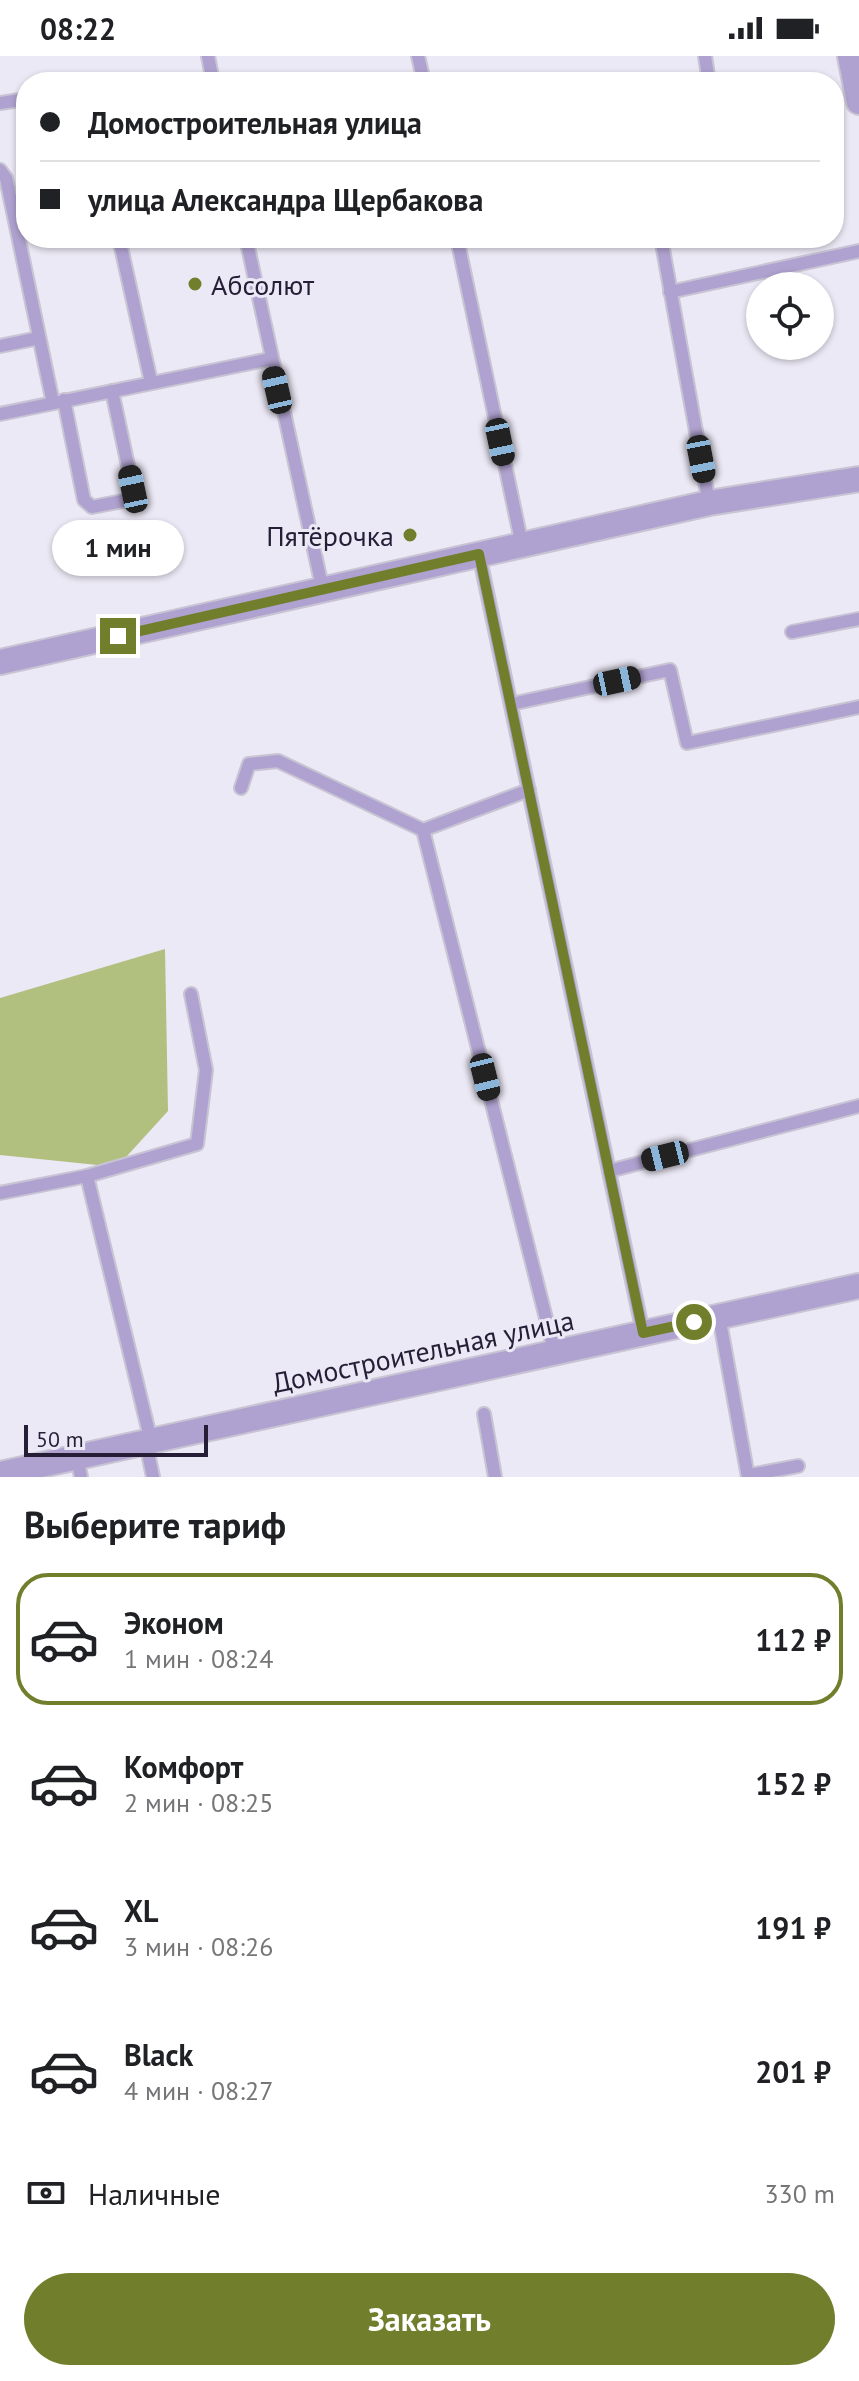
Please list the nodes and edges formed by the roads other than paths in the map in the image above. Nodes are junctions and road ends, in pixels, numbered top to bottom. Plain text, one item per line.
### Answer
1 (850, 56) edge
2 (859, 102) edge
3 (0, 170) edge
4 (16, 226) edge
5 (20, 248) edge
6 (121, 248) edge
7 (248, 248) edge
8 (459, 248) edge
9 (663, 248) edge
10 (859, 251) edge
11 (670, 292) junction
12 (39, 338) junction
13 (0, 346) edge
14 (270, 359) junction
15 (151, 382) junction
16 (112, 391) junction
17 (58, 401) junction
18 (0, 414) edge
19 (859, 479) edge
20 (709, 503) junction
21 (522, 545) junction
22 (479, 554) junction
23 (323, 591) junction
24 (859, 619) edge
25 (792, 632) dead end
26 (0, 662) edge
27 (511, 704) junction
28 (859, 707) edge
29 (241, 788) dead end
30 (529, 790) junction
31 (423, 830) junction
32 (191, 994) dead end
33 (859, 1106) edge
34 (609, 1171) junction
35 (87, 1176) junction
36 (0, 1193) edge
37 (859, 1286) edge
38 (719, 1316) junction
39 (643, 1333) junction
40 (555, 1354) junction
41 (484, 1414) dead end
42 (151, 1441) junction
43 (798, 1466) dead end
44 (79, 1467) edge
45 (0, 1474) edge
46 (749, 1476) edge
47 (153, 1477) edge
48 (495, 1477) edge

1 - 2 street
3 - 4 lane
5 - 12 lane
6 - 15 lane
7 - 14 lane
8 - 21 lane
9 - 11 lane
10 - 11 lane
11 - 20 lane
12 - 13 lane
12 - 17 lane
14 - 15 lane
14 - 23 lane
15 - 16 lane
16 - 17 lane
16 - 17 lane
17 - 18 lane
19 - 20 street
20 - 21 street
21 - 22 street
22 - 23 street
22 - 27 lane
23 - 26 street
24 - 25 lane
27 - 28 lane
27 - 30 lane
29 - 31 lane
30 - 31 lane
30 - 34 lane
31 - 40 lane
32 - 35 lane
33 - 34 lane
34 - 39 lane
35 - 36 lane
35 - 42 lane
37 - 38 street, Домостроительная улица
38 - 39 street, Домостроительная улица
38 - 46 lane
39 - 40 street, Домостроительная улица
40 - 42 street, Домостроительная улица
41 - 48 lane
42 - 44 street, Домостроительная улица
42 - 47 lane
43 - 46 lane
44 - 45 street, Домостроительная улица

